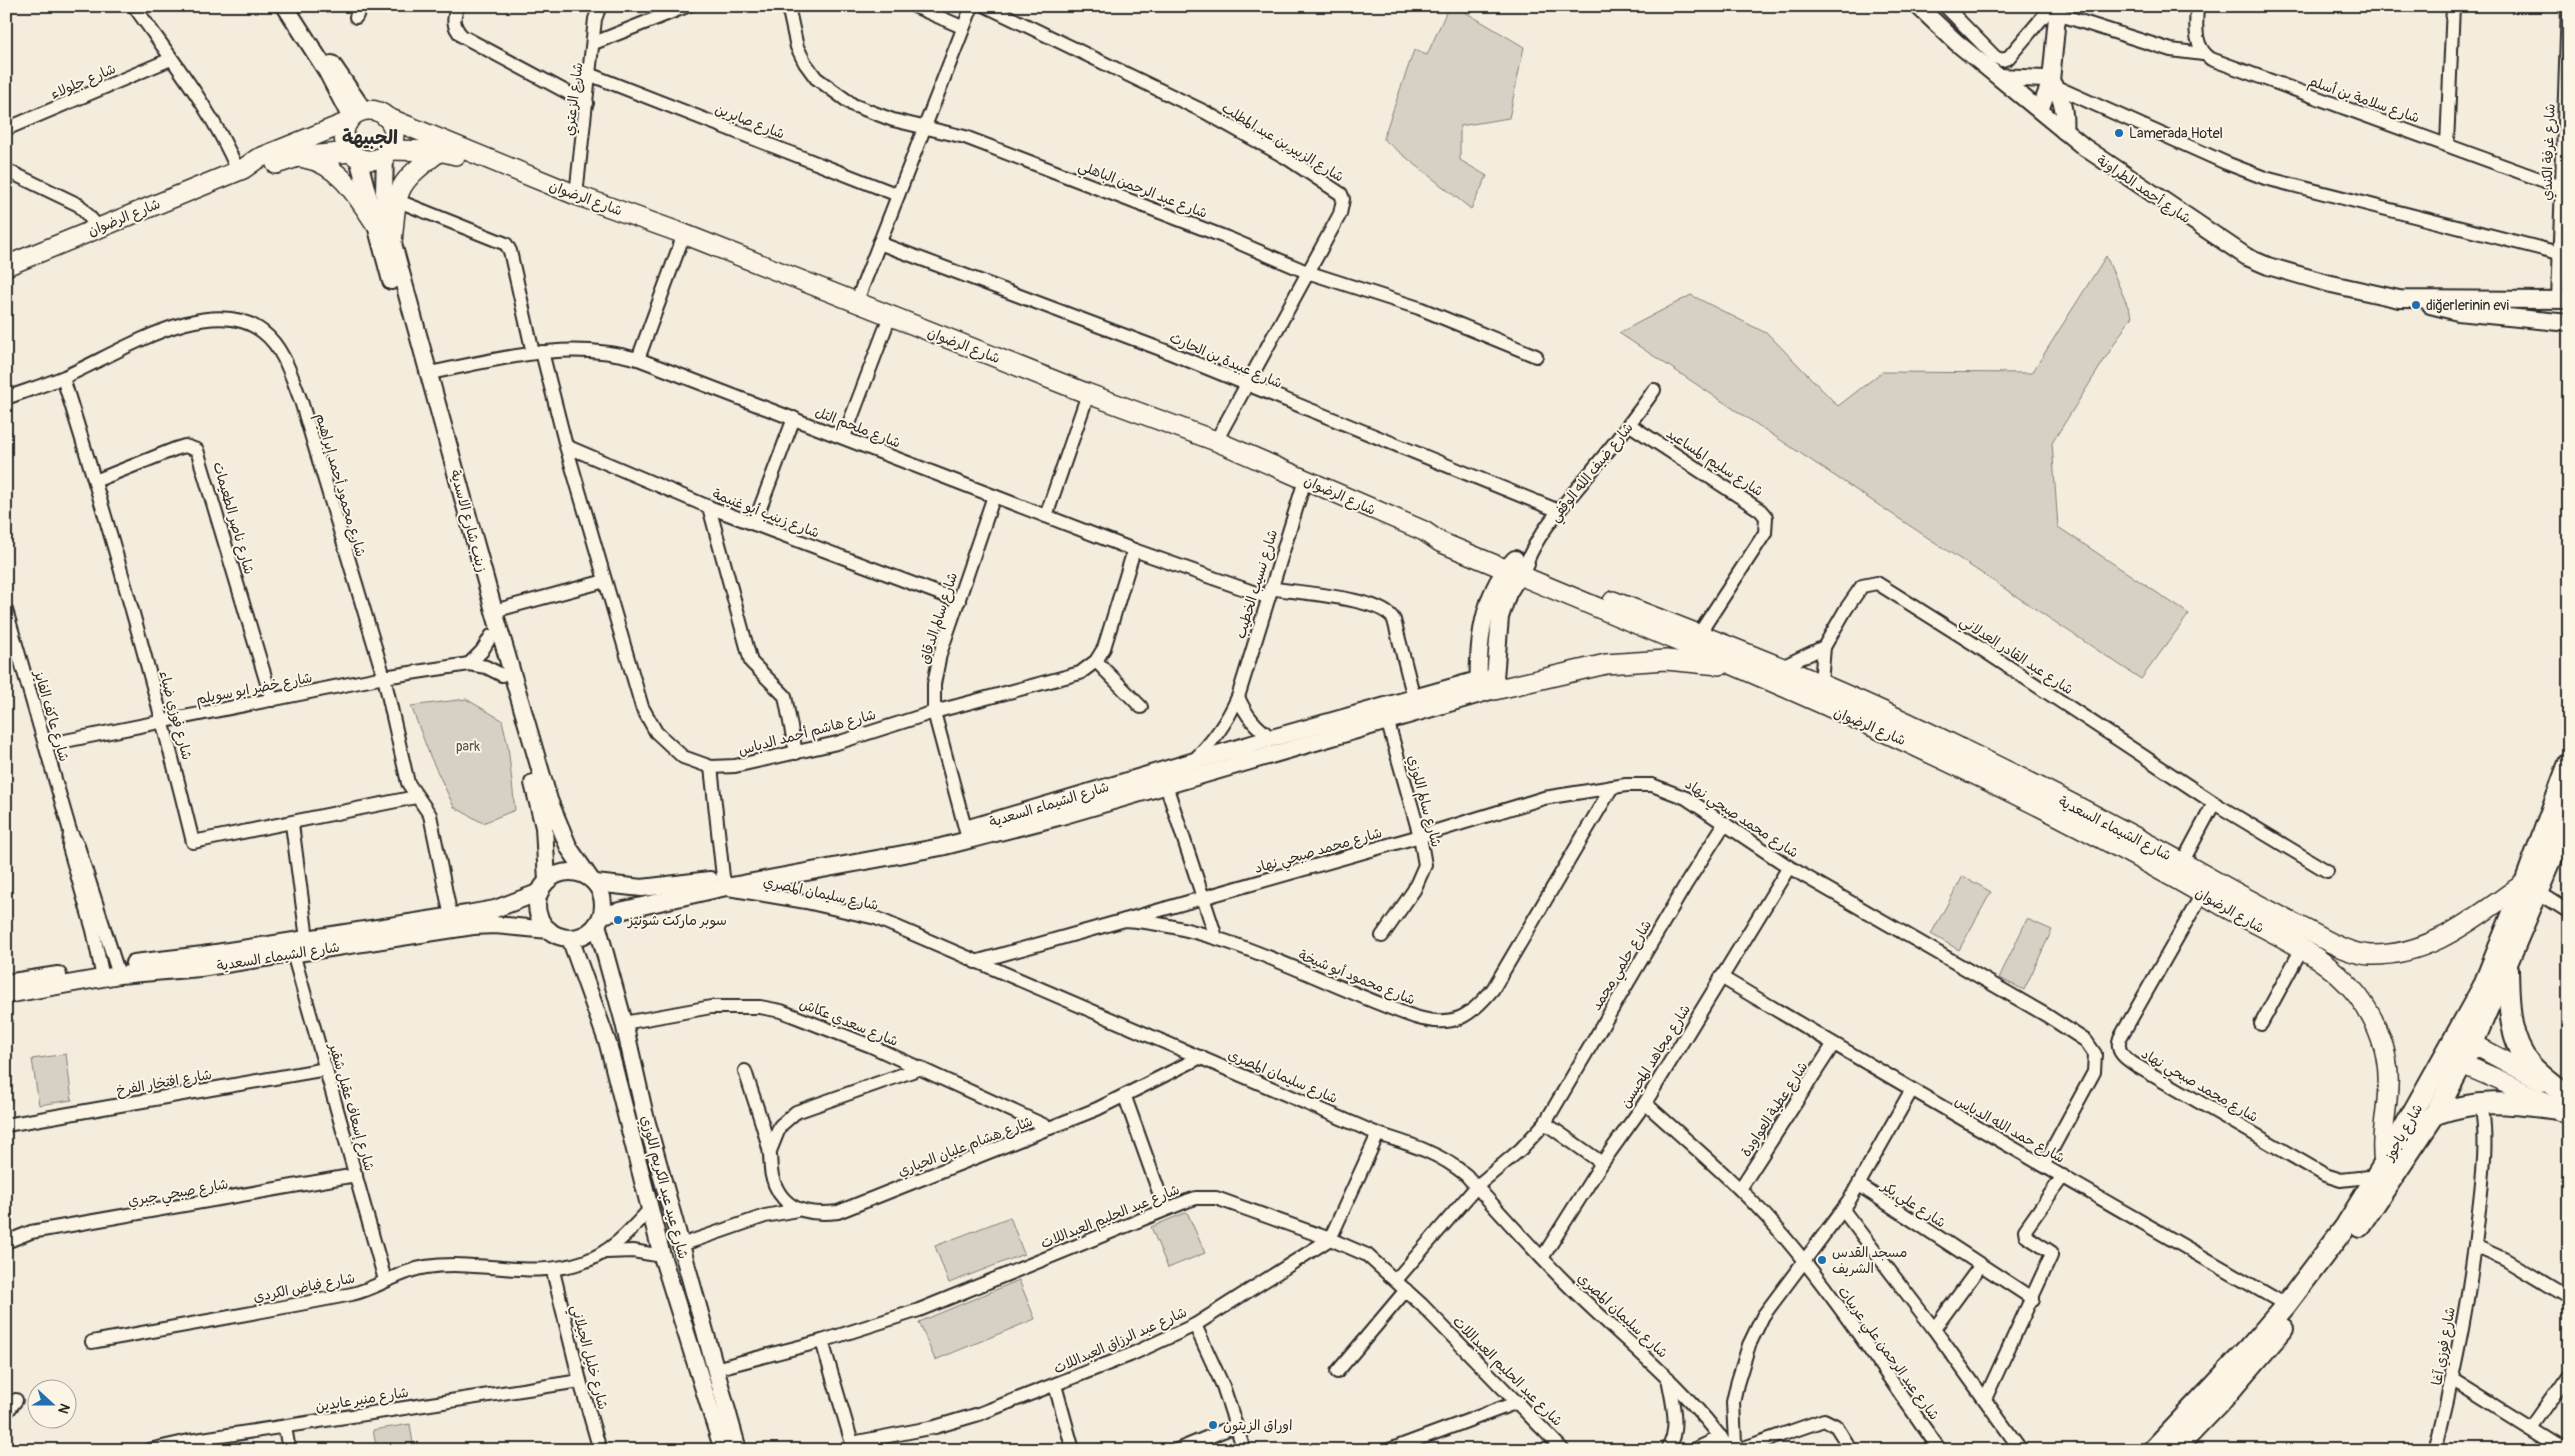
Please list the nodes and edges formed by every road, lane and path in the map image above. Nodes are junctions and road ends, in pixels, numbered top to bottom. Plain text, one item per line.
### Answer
1 (134, 6) edge
2 (285, 6) edge
3 (293, 6) edge
4 (458, 6) edge
5 (600, 6) edge
6 (687, 6) edge
7 (788, 6) edge
8 (914, 6) edge
9 (972, 6) edge
10 (986, 6) edge
11 (1918, 6) edge
12 (1945, 6) edge
13 (2197, 6) edge
14 (2568, 6) edge
15 (2450, 7) edge
16 (2058, 10) edge
17 (962, 27) junction
18 (594, 43) junction
19 (2204, 54) junction
20 (171, 59) junction
21 (591, 75) junction
22 (1999, 78) junction
23 (2051, 80) junction
24 (587, 103) junction
25 (2036, 106) junction
26 (354, 117) junction
27 (386, 117) junction
28 (924, 127) junction
29 (6, 129) edge
30 (2064, 131) junction
31 (2447, 144) junction
32 (440, 151) junction
33 (387, 152) junction
34 (354, 155) junction
35 (298, 157) junction
36 (501, 166) junction
37 (6, 170) edge
38 (241, 170) junction
39 (2561, 186) junction
40 (576, 195) junction
41 (898, 195) junction
42 (396, 200) junction
43 (375, 223) junction
44 (98, 227) junction
45 (684, 234) junction
46 (392, 243) junction
47 (879, 243) junction
48 (2559, 253) junction
49 (6, 266) edge
50 (1307, 272) junction
51 (2409, 299) junction
52 (2563, 300) edge
53 (856, 303) junction
54 (890, 316) junction
55 (2569, 324) edge
56 (538, 352) junction
57 (1536, 356) dead end
58 (638, 358) junction
59 (429, 373) junction
60 (63, 378) junction
61 (1248, 386) junction
62 (1654, 390) dead end
63 (1088, 394) junction
64 (6, 398) edge
65 (794, 418) junction
66 (1630, 425) junction
67 (844, 437) junction
68 (1216, 441) junction
69 (566, 446) junction
70 (1305, 480) junction
71 (96, 481) junction
72 (994, 496) junction
73 (709, 507) junction
74 (1559, 510) junction
75 (1046, 516) junction
76 (754, 524) junction
77 (1134, 550) junction
78 (1519, 564) junction
79 (605, 581) junction
80 (1268, 593) junction
81 (959, 601) junction
82 (6, 610) edge
83 (494, 611) junction
84 (1699, 634) junction
85 (491, 636) junction
86 (1824, 647) junction
87 (1096, 661) junction
88 (469, 664) junction
89 (1738, 667) junction
90 (1782, 667) junction
91 (502, 674) junction
92 (384, 677) junction
93 (1821, 683) junction
94 (1486, 686) junction
95 (1238, 697) junction
96 (1414, 698) junction
97 (272, 700) junction
98 (1141, 707) dead end
99 (934, 712) junction
100 (162, 721) junction
101 (1388, 723) junction
102 (1272, 738) junction
103 (1926, 741) junction
104 (45, 744) junction
105 (796, 753) junction
106 (1193, 761) junction
107 (1966, 761) junction
108 (2569, 763) edge
109 (712, 767) junction
110 (1166, 785) junction
111 (1612, 787) junction
112 (416, 797) junction
113 (2214, 803) junction
114 (2569, 818) edge
115 (1725, 823) junction
116 (292, 824) junction
117 (966, 835) junction
118 (1420, 836) junction
119 (2182, 863) junction
120 (1789, 867) junction
121 (2327, 871) dead end
122 (592, 880) junction
123 (725, 882) junction
124 (543, 887) junction
125 (2532, 888) junction
126 (2202, 894) junction
127 (1202, 899) junction
128 (2569, 912) edge
129 (451, 917) junction
130 (599, 919) junction
131 (1125, 920) junction
132 (549, 930) junction
133 (1382, 936) dead end
134 (1216, 937) junction
135 (570, 938) junction
136 (307, 939) junction
137 (2340, 947) junction
138 (291, 948) junction
139 (2301, 950) junction
140 (975, 962) junction
141 (2508, 965) junction
142 (2331, 968) junction
143 (110, 971) junction
144 (1721, 977) junction
145 (6, 983) edge
146 (6, 995) edge
147 (624, 1023) junction
148 (2261, 1024) dead end
149 (2464, 1039) junction
150 (1833, 1045) junction
151 (1200, 1057) junction
152 (2453, 1061) junction
153 (921, 1068) junction
154 (326, 1069) junction
155 (745, 1071) dead end
156 (1911, 1091) junction
157 (1124, 1097) junction
158 (1645, 1103) junction
159 (2481, 1103) junction
160 (2565, 1104) edge
161 (2435, 1114) junction
162 (1545, 1123) junction
163 (6, 1125) edge
164 (1050, 1128) junction
165 (1378, 1134) junction
166 (770, 1151) junction
167 (1602, 1163) junction
168 (2044, 1164) junction
169 (2381, 1170) junction
170 (356, 1175) junction
171 (2063, 1176) junction
172 (1859, 1185) junction
173 (1476, 1186) junction
174 (1740, 1189) junction
175 (650, 1209) junction
176 (1165, 1209) junction
177 (797, 1210) junction
178 (1843, 1210) junction
179 (1330, 1238) junction
180 (6, 1242) edge
181 (681, 1245) junction
182 (2475, 1246) junction
183 (606, 1252) junction
184 (662, 1256) junction
185 (1542, 1258) junction
186 (1805, 1262) junction
187 (1981, 1265) junction
188 (553, 1271) junction
189 (385, 1280) junction
190 (1396, 1280) junction
191 (1406, 1290) junction
192 (2569, 1298) edge
193 (2033, 1299) junction
194 (2286, 1305) junction
195 (1195, 1325) junction
196 (1934, 1329) junction
197 (822, 1341) junction
198 (92, 1342) dead end
199 (715, 1369) junction
200 (1337, 1372) dead end
201 (2569, 1374) edge
202 (1668, 1378) junction
203 (2452, 1380) junction
204 (580, 1381) junction
205 (1055, 1385) junction
206 (1985, 1399) junction
207 (16, 1400) dead end
208 (1518, 1402) junction
209 (6, 1413) edge
210 (1235, 1426) junction
211 (285, 1427) junction
212 (2531, 1428) junction
213 (1721, 1437) junction
214 (853, 1446) edge
215 (149, 1450) edge
216 (289, 1450) edge
217 (600, 1450) edge
218 (723, 1450) edge
219 (738, 1450) edge
220 (1073, 1450) edge
221 (1177, 1450) edge
222 (1244, 1450) edge
223 (1390, 1450) edge
224 (1563, 1450) edge
225 (1667, 1450) edge
226 (1694, 1450) edge
227 (1731, 1450) edge
228 (1738, 1450) edge
229 (1851, 1450) edge
230 (1940, 1450) edge
231 (2021, 1450) edge
232 (2154, 1450) edge
233 (2174, 1450) edge
234 (2435, 1450) edge
235 (2565, 1450) edge

1 - 20 street
2 - 26 street
3 - 26 street
4 - 24 street
5 - 18 street, شارع الزعتري
6 - 18 street
7 - 28 street, شارع عبد الرحمن الباهلي
8 - 17 street
9 - 17 street
10 - 50 street, شارع الزبير بن عبد المطلب
11 - 22 street, شارع أحمد الطراونة
12 - 16 street
13 - 19 street
14 - 39 street, شارع غرفة الكندي
15 - 31 street
16 - 19 street, شارع سلامة بن أسلم
16 - 23 street
17 - 28 street
18 - 21 street, شارع الزعتري
19 - 31 street, شارع سلامة بن أسلم
20 - 29 street, شارع جلولاء
20 - 38 street
21 - 24 street, شارع الزعتري
21 - 41 street, شارع صابرين
22 - 23 street
22 - 25 street, شارع أحمد الطراونة
23 - 25 street
23 - 30 street
23 - 48 street
24 - 40 street, شارع الزعتري
25 - 30 street, شارع أحمد الطراونة
26 - 27 main road
26 - 34 main road
26 - 38 main road, شارع الرضوان
27 - 33 main road
27 - 36 main road, شارع الرضوان
28 - 41 street
28 - 50 street, شارع عبد الرحمن الباهلي
30 - 51 street, شارع أحمد الطراونة
31 - 39 street, شارع سلامة بن أسلم
32 - 33 main road, شارع الرضوان
32 - 36 main road, شارع الرضوان
32 - 42 main road
33 - 34 main road
33 - 46 street, زينب شارع الاسدية
34 - 35 main road, شارع الرضوان
34 - 43 street, زينب شارع الاسدية
35 - 38 main road, شارع الرضوان
35 - 43 main road
36 - 40 main road, شارع الرضوان
37 - 44 street
38 - 44 main road, شارع الرضوان
39 - 48 street, شارع غرفة الكندي
40 - 45 main road, شارع الرضوان
41 - 47 street
42 - 46 main road
42 - 56 street, شارع هاشم أحمد الدباس
43 - 85 street, زينب شارع الاسدية
44 - 49 main road, شارع الرضوان
45 - 53 main road, شارع الرضوان
45 - 58 street
46 - 59 street, زينب شارع الاسدية
47 - 53 street
47 - 61 street, شارع عبيدة بن الحارث
48 - 52 street, شارع غرفة الكندي
50 - 57 street, شارع عبد الرحمن الباهلي
50 - 61 street, شارع الزبير بن عبد المطلب
51 - 52 street, شارع أحمد الطراونة
51 - 55 street, شارع أحمد الطراونة
53 - 54 main road, شارع الرضوان
54 - 63 main road, شارع الرضوان
54 - 67 street
56 - 58 street, شارع ملحم التل
56 - 59 street, شارع ملحم التل
56 - 69 street, شارع هاشم أحمد الدباس
58 - 65 street, شارع ملحم التل
59 - 83 street, زينب شارع الاسدية
60 - 64 street, شارع محمود أحمد إبراهيم
60 - 71 street, شارع فوزي ضياء
60 - 92 street, شارع محمود أحمد إبراهيم
61 - 68 street, شارع الزبير بن عبد المطلب
61 - 74 street, شارع عبيدة بن الحارث
62 - 66 street, شارع ضيف الله الوقفي
63 - 68 main road, شارع الرضوان
63 - 75 street
65 - 67 street, شارع ملحم التل
65 - 76 street
66 - 74 street, شارع ضيف الله الوقفي
66 - 84 street, شارع سليم المساعيد
67 - 72 street, شارع ملحم التل
68 - 70 main road, شارع الرضوان
69 - 73 street, شارع زينب أبو غنيمة
69 - 79 street, شارع هاشم أحمد الدباس
70 - 78 main road, شارع الرضوان
70 - 80 street, شارع نسيب الخطيب
71 - 97 street, شارع ناصر الطعيمات
71 - 100 street, شارع فوزي ضياء
72 - 75 street, شارع ملحم التل
72 - 81 street, شارع سالم الدقاق
73 - 76 street, شارع زينب أبو غنيمة
73 - 105 street
74 - 78 street, شارع ضيف الله الوقفي
75 - 77 street, شارع ملحم التل
76 - 81 street, شارع زينب أبو غنيمة
77 - 80 street, شارع ملحم التل
77 - 87 street
78 - 84 main road, شارع الرضوان
78 - 89 main road, شارع الرضوان
78 - 94 street, شارع ضيف الله الوقفي
79 - 83 street
79 - 109 street, شارع هاشم أحمد الدباس
80 - 95 street, شارع نسيب الخطيب
80 - 96 street, شارع ملحم التل
81 - 99 street, شارع سالم الدقاق
82 - 104 street, شارع عاكف الفايز
83 - 122 street, زينب شارع الاسدية
84 - 90 main road, شارع الشيماء السعدية
85 - 88 street
85 - 91 street, زينب شارع الاسدية
86 - 90 street
86 - 93 street, شارع عبد القادر العدلاني
86 - 113 street, شارع عبد القادر العدلاني
87 - 98 street
87 - 99 street, شارع هاشم أحمد الدباس
88 - 91 street, شارع خضر ابو سويلم
88 - 92 street, شارع خضر ابو سويلم
89 - 94 main road
89 - 103 main road, شارع الرضوان
90 - 93 main road, شارع الشيماء السعدية
91 - 124 street, زينب شارع الاسدية
92 - 97 street, شارع خضر ابو سويلم
92 - 112 street, شارع محمود أحمد إبراهيم
93 - 103 main road, شارع الشيماء السعدية
94 - 96 street, شارع الشيماء السعدية
94 - 101 street, شارع الشيماء السعدية
95 - 102 street
95 - 106 street, شارع نسيب الخطيب
96 - 102 street, شارع الشيماء السعدية
97 - 100 street, شارع خضر ابو سويلم
99 - 105 street, شارع هاشم أحمد الدباس
99 - 117 street, شارع سالم الدقاق
100 - 104 street, شارع خضر ابو سويلم
100 - 116 street, شارع فوزي ضياء
101 - 110 street, شارع الشيماء السعدية
101 - 118 street, شارع سالم اللوزي
102 - 106 street, شارع الشيماء السعدية
103 - 107 main road, شارع الشيماء السعدية
104 - 143 street, شارع عاكف الفايز
105 - 109 street, شارع هاشم أحمد الدباس
106 - 117 street, شارع الشيماء السعدية
107 - 119 main road, شارع الشيماء السعدية
107 - 126 main road, شارع الرضوان
108 - 125 main road, شارع ياجوز
109 - 123 street
110 - 117 street, شارع الشيماء السعدية
110 - 127 street
111 - 115 street, شارع محمد صبحي نهاد
111 - 118 street, شارع محمد صبحي نهاد
111 - 134 street, شارع محمود أبو شيخة
112 - 116 street, شارع فوزي ضياء
112 - 129 street, شارع محمود أحمد إبراهيم
113 - 119 street
113 - 121 street, شارع عبد القادر العدلاني
114 - 125 main road, شارع ياجوز
115 - 120 street, شارع محمد صبحي نهاد
115 - 162 street, شارع حلمي محمد
116 - 136 street
117 - 123 street, شارع الشيماء السعدية
118 - 127 street, شارع محمد صبحي نهاد
118 - 133 street, شارع سالم اللوزي
119 - 137 main road, شارع الشيماء السعدية
120 - 144 street, شارع مجاهد المحيسن
120 - 168 street, شارع محمد صبحي نهاد
122 - 123 street, شارع الشيماء السعدية
122 - 124 street
122 - 130 street
123 - 130 street, شارع الشيماء السعدية
123 - 140 street, شارع سليمان المصري
124 - 129 street, شارع الشيماء السعدية
124 - 132 street
125 - 128 street
125 - 137 main road, شارع الشيماء السعدية
125 - 141 main road, شارع ياجوز
125 - 149 main road, شارع ياجوز
126 - 139 main road, شارع الرضوان
126 - 169 street, شارع محمد صبحي نهاد
127 - 131 street, شارع محمد صبحي نهاد
127 - 134 street
129 - 136 street, شارع الشيماء السعدية
130 - 135 street
130 - 147 street, شارع عيد عبد الكريم اللوزي
131 - 134 street, شارع محمود أبو شيخة
131 - 140 street, شارع محمود أبو شيخة
132 - 135 street
132 - 138 street, شارع الشيماء السعدية
135 - 175 street, شارع عيد عبد الكريم اللوزي
136 - 138 street, شارع الشيماء السعدية
137 - 142 main road
138 - 143 street, شارع الشيماء السعدية
138 - 154 street, شارع إسعاف عقيل شقير
139 - 142 main road
139 - 148 street
140 - 151 street, شارع سليمان المصري
141 - 149 main road, شارع ياجوز
141 - 160 main road
142 - 169 main road
143 - 145 street, شارع الشيماء السعدية
143 - 146 street, شارع الشيماء السعدية
144 - 150 street, شارع حمد الله الدباس
144 - 158 street, شارع مجاهد المحيسن
147 - 153 street, شارع سعدي عكاش
147 - 181 street, شارع عيد عبد الكريم اللوزي
149 - 152 main road, شارع ياجوز
149 - 160 main road
150 - 156 street, شارع حمد الله الدباس
150 - 174 street, شارع عطية العواودة
151 - 157 street, شارع هشام عليان الحياري
151 - 165 street, شارع سليمان المصري
152 - 160 main road
152 - 161 main road, شارع ياجوز
152 - 169 main road, شارع ياجوز
153 - 164 street, شارع سعدي عكاش
153 - 166 street
154 - 163 street, شارع افتخار الفرخ
154 - 170 street, شارع إسعاف عقيل شقير
155 - 166 street
156 - 168 street, شارع حمد الله الدباس
156 - 172 street
157 - 164 street, شارع هشام عليان الحياري
157 - 176 street
158 - 167 street, شارع مجاهد المحيسن
158 - 174 street, شارع عبد الرحمن علي عربيات
159 - 160 main road
159 - 161 main road
159 - 182 street, شارع فوزي آغا
161 - 233 main road, شارع ياجوز
162 - 167 street
162 - 173 street, شارع حلمي محمد
164 - 177 street, شارع هشام عليان الحياري
165 - 173 street, شارع سليمان المصري
165 - 179 street
166 - 177 street
167 - 185 street, شارع مجاهد المحيسن
168 - 171 street, شارع حمد الله الدباس
169 - 194 main road, شارع ياجوز
170 - 180 street, شارع صبحي جبري
170 - 189 street, شارع إسعاف عقيل شقير
171 - 193 street
171 - 194 street, شارع حمد الله الدباس
172 - 178 street
172 - 187 street, شارع علي بكر
173 - 185 street, شارع سليمان المصري
173 - 190 street, شارع حلمي محمد
174 - 186 street, شارع عبد الرحمن علي عربيات
175 - 183 street, شارع فياض الكردي
175 - 184 street, شارع عيد عبد الكريم اللوزي
176 - 179 street, شارع عبد الحليم العبداللات
176 - 197 street, شارع عبد الحليم العبداللات
177 - 181 street, شارع هشام عليان الحياري
178 - 186 street
178 - 196 street
179 - 190 street, شارع عبد الحليم العبداللات
179 - 195 street, شارع عبد الرزاق العبداللات
181 - 199 street, شارع عيد عبد الكريم اللوزي
182 - 192 street
182 - 203 street, شارع فوزي آغا
183 - 184 street, شارع فياض الكردي
183 - 188 street, شارع فياض الكردي
184 - 218 street, شارع عيد عبد الكريم اللوزي
185 - 202 street, شارع سليمان المصري
186 - 227 street
186 - 230 street, شارع عبد الرحمن علي عربيات
187 - 193 street, شارع علي بكر
187 - 196 street
188 - 189 street, شارع فياض الكردي
188 - 204 street, شارع خليل الجيلاني
189 - 198 street, شارع فياض الكردي
190 - 191 street, شارع عبد الحليم العبداللات
191 - 200 street
191 - 208 street, شارع عبد الحليم العبداللات
193 - 206 street
194 - 232 main road, شارع ياجوز
195 - 205 street, شارع عبد الرزاق العبداللات
195 - 210 street
196 - 206 street
197 - 199 street, شارع عبد الحليم العبداللات
197 - 214 street
199 - 219 street, شارع عيد عبد الكريم اللوزي
201 - 212 street
202 - 213 street, شارع سليمان المصري
202 - 225 street
203 - 212 street
203 - 234 street, شارع فوزي آغا
204 - 211 street, شارع منير عابدين
204 - 217 street, شارع خليل الجيلاني
205 - 214 street, شارع عبد الرزاق العبداللات
205 - 220 street
206 - 231 street
207 - 209 street
208 - 223 street
208 - 224 street, شارع عبد الحليم العبداللات
210 - 221 street
210 - 222 street
211 - 215 street, شارع منير عابدين
211 - 216 street
212 - 235 street
213 - 226 street
213 - 227 street, شارع سليمان المصري
228 - 229 street

